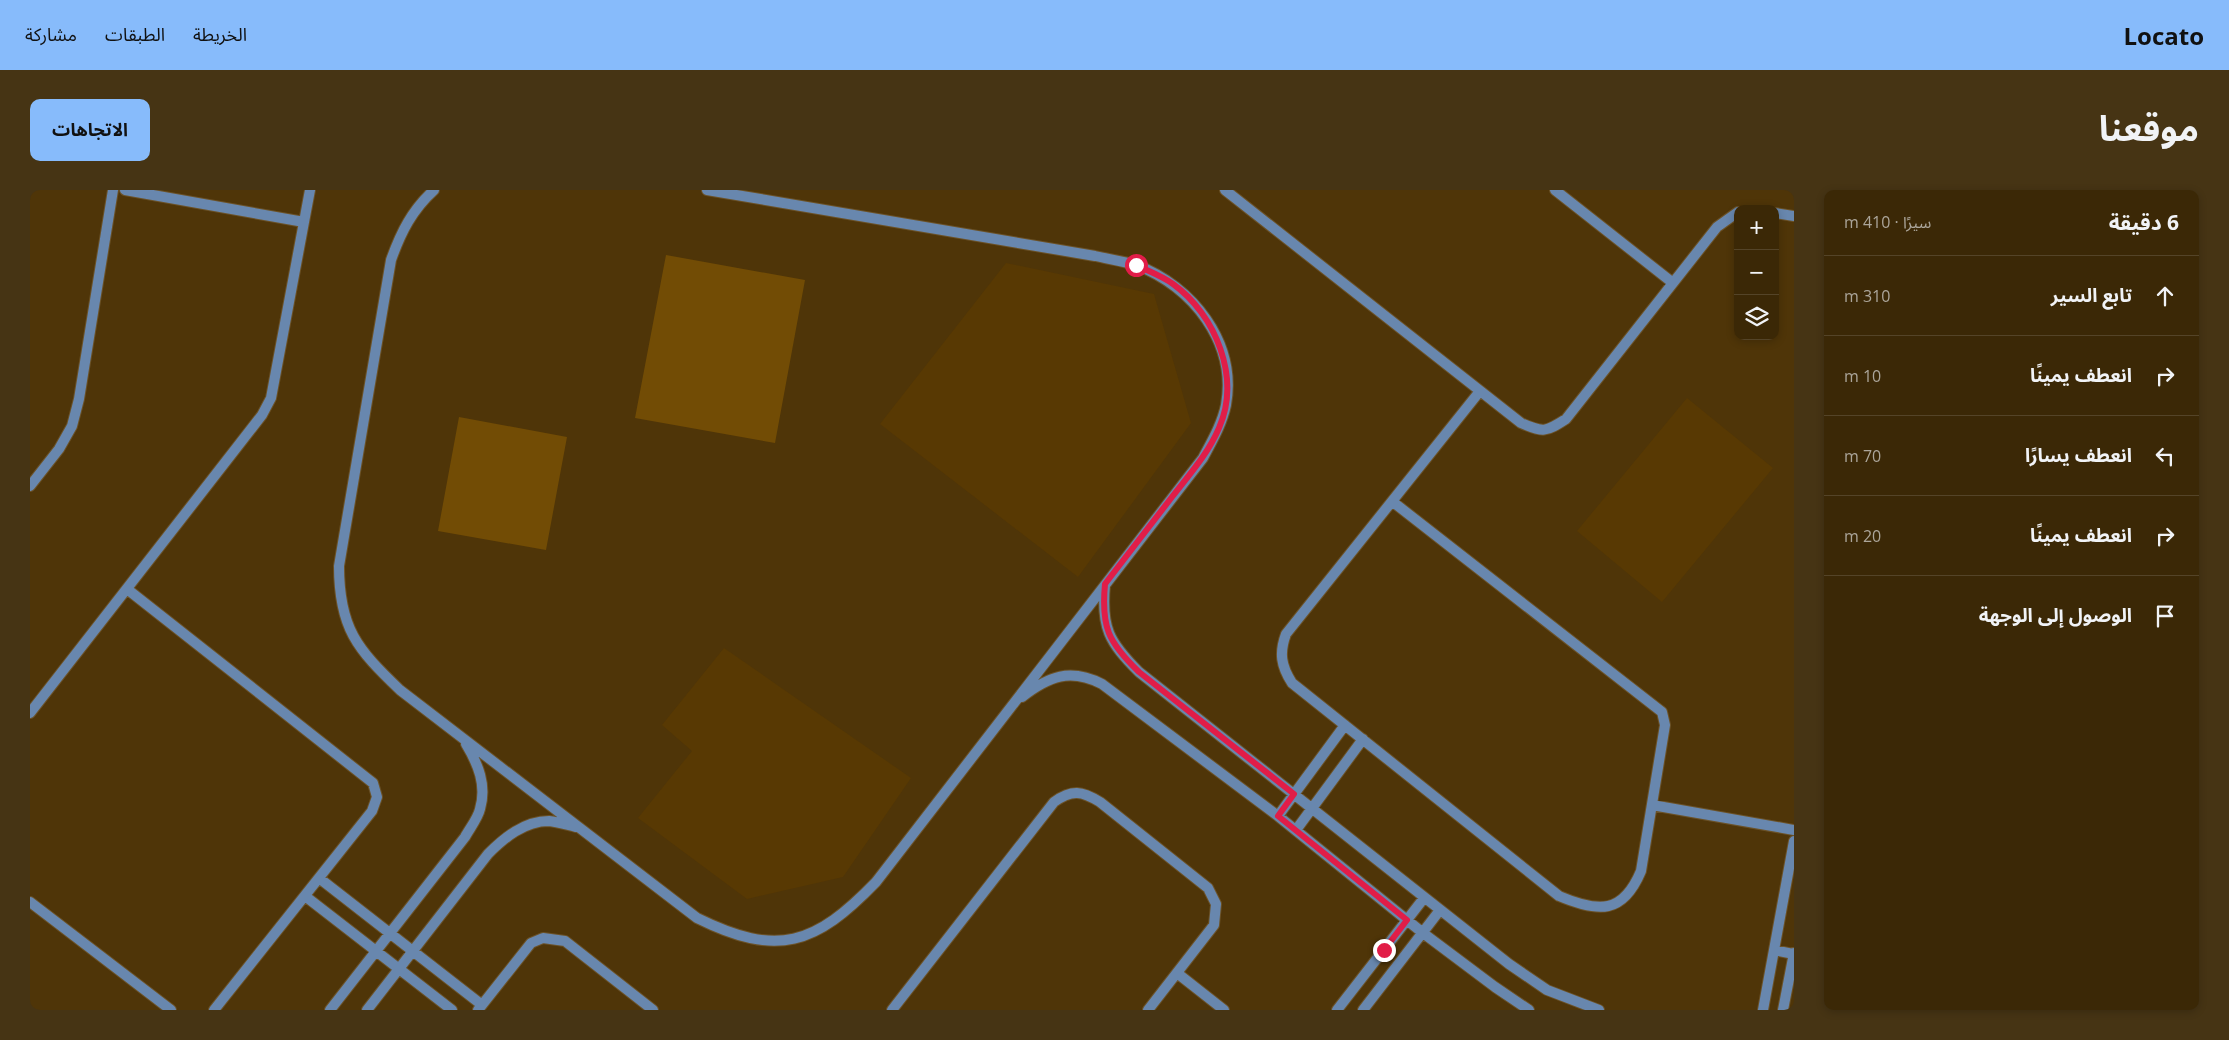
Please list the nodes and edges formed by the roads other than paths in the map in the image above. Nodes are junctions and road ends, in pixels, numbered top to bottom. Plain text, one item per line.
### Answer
1 (114, 190) edge
2 (125, 190) edge
3 (310, 190) edge
4 (434, 190) edge
5 (1225, 190) edge
6 (1555, 190) edge
7 (712, 191) edge
8 (1734, 214) edge
9 (1779, 214) edge
10 (1794, 216) edge
11 (304, 222) junction
12 (1673, 282) junction
13 (1480, 391) junction
14 (30, 486) edge
15 (1393, 502) junction
16 (1105, 584) junction
17 (127, 589) junction
18 (1010, 707) junction
19 (30, 713) edge
20 (1345, 725) junction
21 (463, 738) junction
22 (1363, 739) junction
23 (1294, 794) junction
24 (1652, 805) junction
25 (1312, 808) junction
26 (1278, 816) junction
27 (579, 827) junction
28 (1296, 830) junction
29 (1794, 830) edge
30 (1794, 841) edge
31 (319, 878) junction
32 (305, 896) junction
33 (1424, 898) junction
34 (30, 902) edge
35 (1440, 910) junction
36 (1407, 920) junction
37 (390, 933) junction
38 (1423, 933) junction
39 (1774, 950) junction
40 (376, 951) junction
41 (413, 951) junction
42 (1794, 953) edge
43 (399, 969) junction
44 (1177, 973) junction
45 (480, 1007) edge
46 (170, 1010) edge
47 (214, 1010) edge
48 (330, 1010) edge
49 (367, 1010) edge
50 (452, 1010) edge
51 (653, 1010) edge
52 (892, 1010) edge
53 (1148, 1010) edge
54 (1224, 1010) edge
55 (1337, 1010) edge
56 (1363, 1010) edge
57 (1529, 1010) edge
58 (1599, 1010) edge
59 (1763, 1010) edge
60 (1783, 1010) edge

1 - 14 street
2 - 11 street
3 - 11 street
4 - 21 street
5 - 13 street
6 - 12 street
7 - 16 street
8 - 12 street
9 - 10 street
11 - 17 street
12 - 13 street
13 - 15 street
15 - 20 street
15 - 24 street
16 - 18 street
16 - 23 street
17 - 19 street
17 - 31 street
18 - 26 street
18 - 27 street
20 - 22 street
20 - 23 street
21 - 27 street
21 - 37 street
22 - 24 street
22 - 25 street
23 - 25 street
23 - 26 street
24 - 29 street
25 - 28 street
25 - 33 street
26 - 28 street
27 - 41 street
28 - 36 street
30 - 39 street
31 - 32 street
31 - 37 street
32 - 40 street
32 - 47 street
33 - 35 street
33 - 36 street
34 - 46 street
35 - 38 street
35 - 58 street
36 - 38 street
36 - 55 street
37 - 40 street
37 - 41 street
38 - 56 street
38 - 57 street
39 - 42 street
39 - 59 street
40 - 43 street
40 - 48 street
41 - 43 street
41 - 45 street
42 - 60 street
43 - 49 street
43 - 50 street
44 - 52 street
44 - 53 street
44 - 54 street
45 - 51 street

